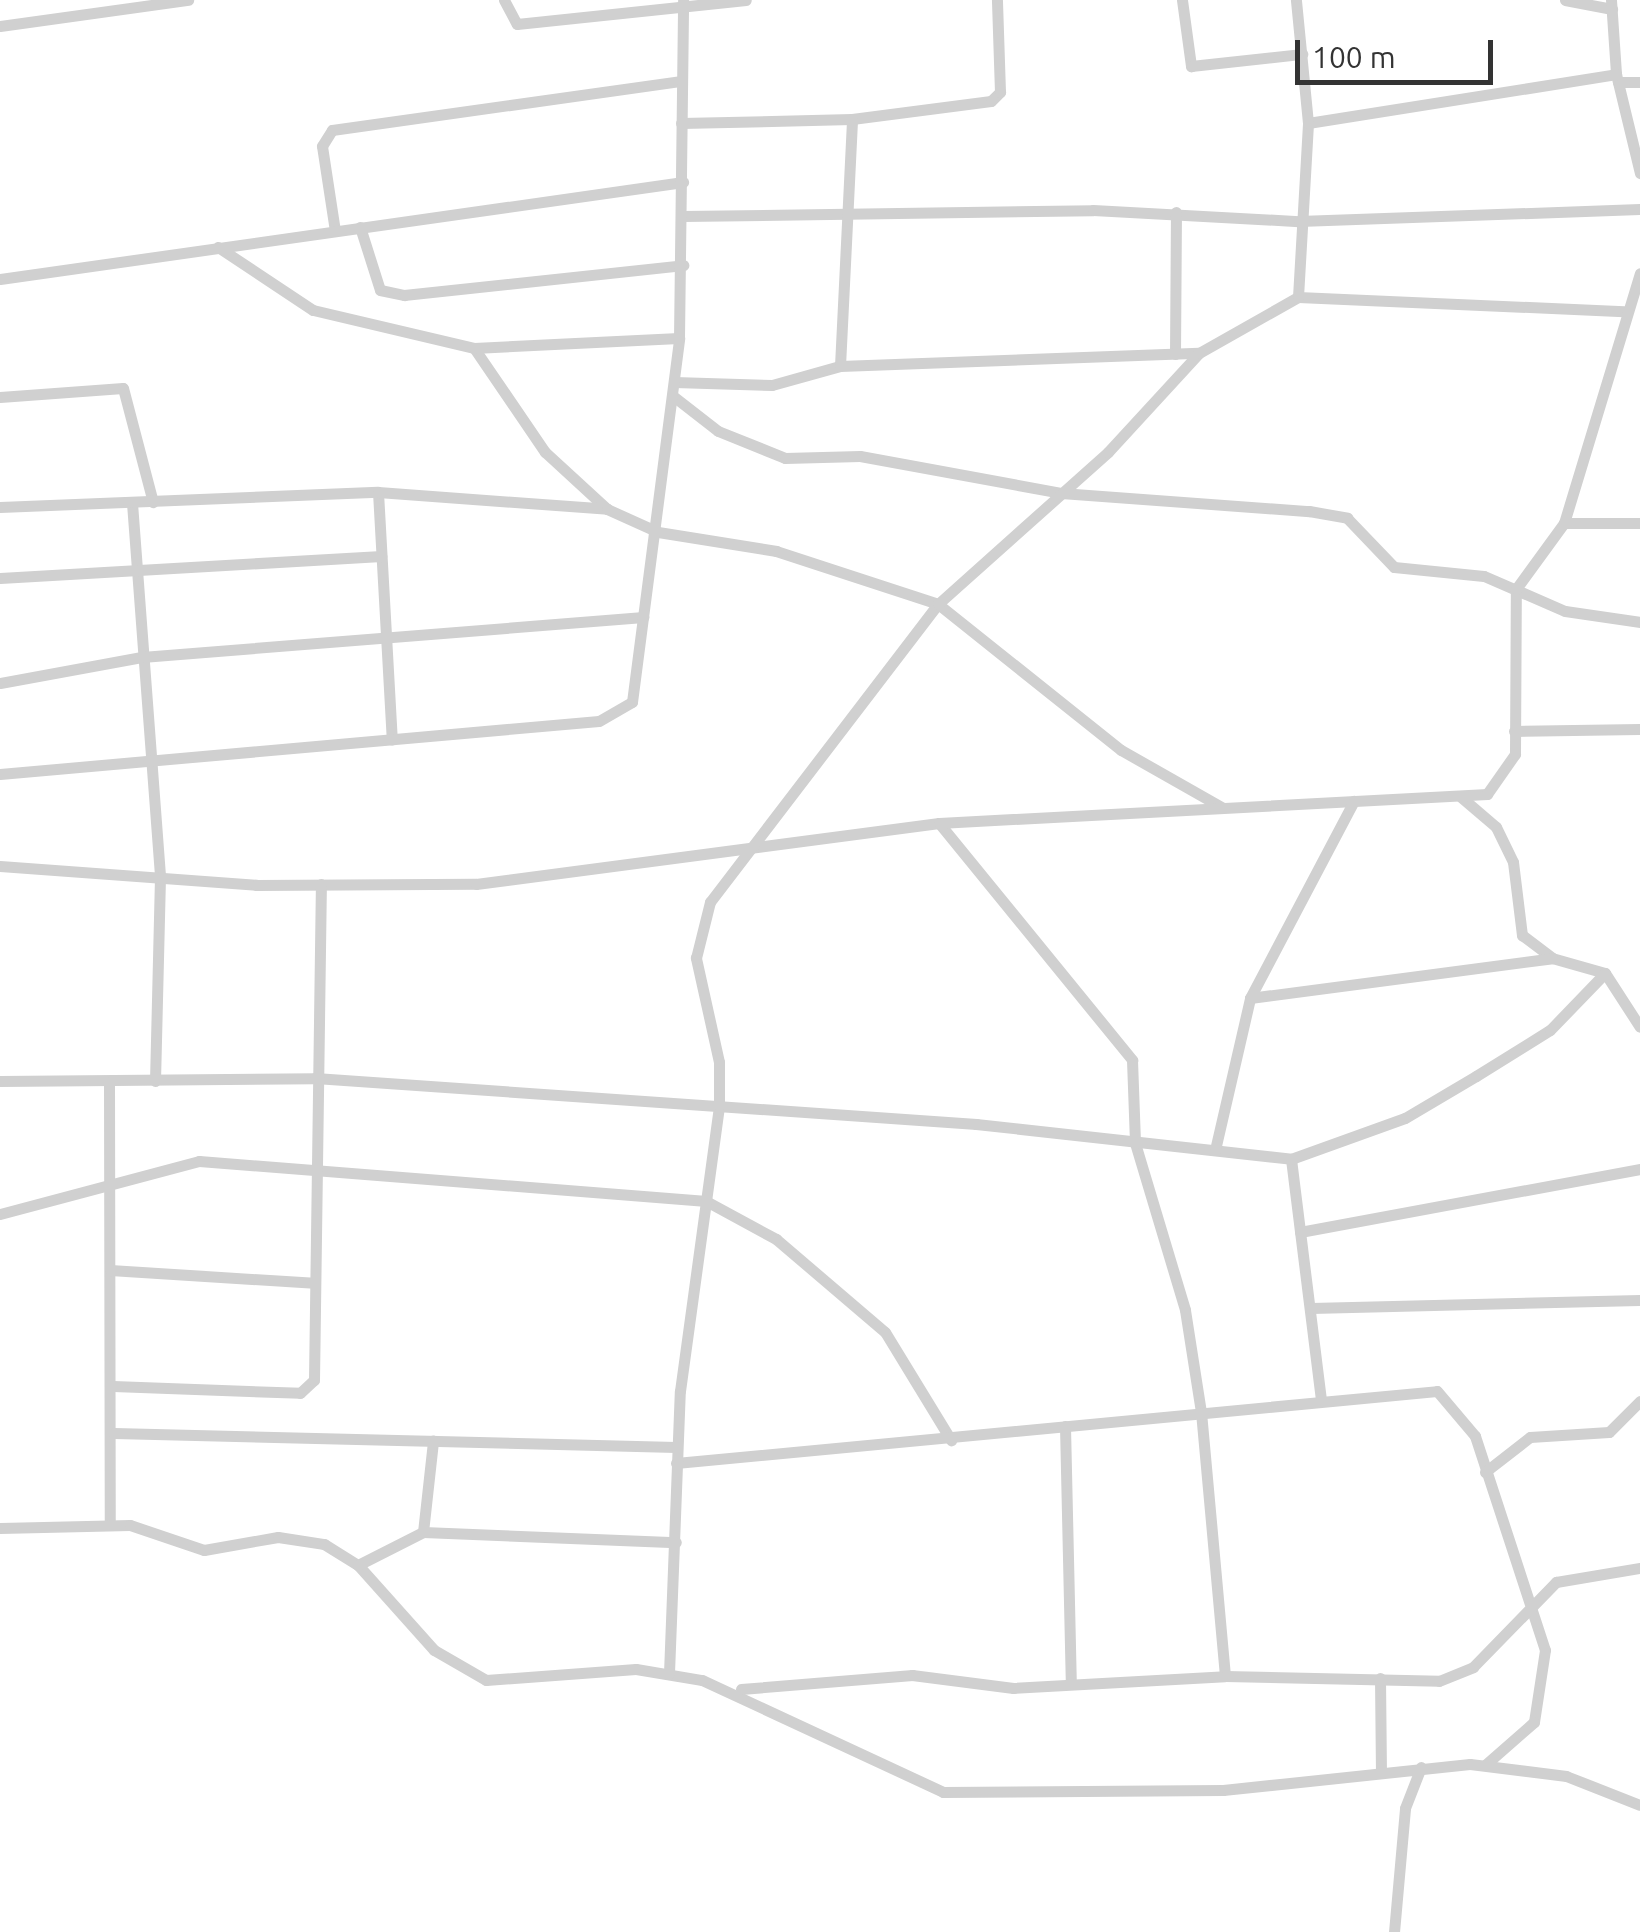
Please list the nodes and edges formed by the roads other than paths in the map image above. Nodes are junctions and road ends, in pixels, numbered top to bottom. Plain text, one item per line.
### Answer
1 (188, 0) edge
2 (504, 0) edge
3 (746, 0) edge
4 (998, 0) edge
5 (1182, 0) edge
6 (1296, 0) edge
7 (1566, 0) edge
8 (683, 2) edge
9 (1612, 5) edge
10 (0, 26) edge
11 (1302, 54) junction
12 (1617, 78) junction
13 (682, 81) junction
14 (1640, 82) edge
15 (852, 120) junction
16 (681, 123) junction
17 (1308, 123) junction
18 (1638, 156) edge
19 (1640, 173) edge
20 (683, 182) junction
21 (1640, 209) edge
22 (1176, 212) junction
23 (844, 213) junction
24 (683, 216) junction
25 (1299, 221) junction
26 (360, 227) junction
27 (335, 230) junction
28 (218, 247) junction
29 (683, 265) junction
30 (1640, 273) edge
31 (0, 279) edge
32 (1298, 297) junction
33 (1624, 312) junction
34 (679, 338) junction
35 (474, 348) junction
36 (1198, 353) junction
37 (1175, 354) junction
38 (840, 366) junction
39 (674, 389) junction
40 (0, 396) edge
41 (378, 492) junction
42 (1061, 493) junction
43 (154, 502) junction
44 (132, 503) junction
45 (0, 507) edge
46 (607, 509) junction
47 (1564, 523) junction
48 (1640, 523) edge
49 (658, 532) junction
50 (381, 556) junction
51 (135, 570) junction
52 (0, 578) edge
53 (1516, 589) junction
54 (938, 604) junction
55 (643, 617) junction
56 (1640, 622) edge
57 (386, 636) junction
58 (142, 657) junction
59 (0, 683) edge
60 (1640, 729) edge
61 (1514, 731) junction
62 (392, 740) junction
63 (150, 762) junction
64 (0, 774) edge
65 (1461, 797) junction
66 (1354, 802) junction
67 (1223, 808) junction
68 (939, 823) junction
69 (755, 843) junction
70 (0, 866) edge
71 (160, 877) junction
72 (321, 884) junction
73 (1552, 958) junction
74 (1605, 973) junction
75 (1250, 998) junction
76 (1640, 1027) edge
77 (314, 1078) junction
78 (0, 1081) edge
79 (155, 1081) junction
80 (109, 1082) junction
81 (719, 1106) junction
82 (1135, 1142) junction
83 (1215, 1150) junction
84 (1292, 1160) junction
85 (1640, 1169) edge
86 (314, 1171) junction
87 (109, 1187) junction
88 (706, 1202) junction
89 (0, 1214) edge
90 (1300, 1232) junction
91 (110, 1270) junction
92 (314, 1283) junction
93 (1640, 1300) edge
94 (1311, 1308) junction
95 (112, 1386) junction
96 (1640, 1400) edge
97 (1321, 1401) junction
98 (1201, 1412) junction
99 (1065, 1426) junction
100 (114, 1433) junction
101 (951, 1440) junction
102 (433, 1441) junction
103 (676, 1447) junction
104 (676, 1463) junction
105 (1485, 1472) junction
106 (110, 1526) junction
107 (0, 1528) edge
108 (424, 1532) junction
109 (676, 1542) junction
110 (358, 1565) junction
111 (1640, 1568) edge
112 (1532, 1600) junction
113 (669, 1672) junction
114 (1226, 1676) junction
115 (1380, 1678) junction
116 (1071, 1684) junction
117 (731, 1689) junction
118 (1486, 1765) junction
119 (1421, 1766) junction
120 (1381, 1770) junction
121 (1640, 1805) edge
122 (1394, 1932) edge

1 - 10 street
2 - 8 street
3 - 8 street
4 - 15 street
5 - 11 street
6 - 11 street
7 - 9 street
8 - 13 street
9 - 12 street
11 - 17 street
12 - 14 street
12 - 17 street
12 - 18 street
13 - 16 street
13 - 27 street
15 - 16 street
15 - 23 street
16 - 20 street
17 - 25 street
18 - 19 street
20 - 24 street
20 - 26 street
21 - 25 street
22 - 23 street
22 - 25 street
22 - 37 street
23 - 24 street
23 - 38 street
24 - 29 street
25 - 32 street
26 - 27 street
26 - 29 street
27 - 28 street
28 - 31 street
28 - 35 street
29 - 34 street
30 - 33 street
32 - 33 street
32 - 36 street
33 - 47 street
34 - 35 street
34 - 39 street
35 - 46 street
36 - 37 street
36 - 42 street
37 - 38 street
38 - 39 street
39 - 42 street
39 - 49 street
40 - 43 street
41 - 43 street
41 - 46 street
41 - 50 street
42 - 53 street
42 - 54 street
43 - 44 street
44 - 45 street
44 - 51 street
46 - 49 street
47 - 48 street
47 - 53 street
49 - 54 street
49 - 55 street
50 - 51 street
50 - 57 street
51 - 52 street
51 - 58 street
53 - 56 street
53 - 61 street
54 - 67 street
54 - 69 street
55 - 57 street
55 - 62 street
57 - 58 street
57 - 62 street
58 - 59 street
58 - 63 street
60 - 61 street
61 - 65 street
62 - 63 street
63 - 64 street
63 - 71 street
65 - 66 street
65 - 73 street
66 - 67 street
66 - 75 street
67 - 68 street
68 - 69 street
68 - 82 street
69 - 72 street
69 - 81 street
70 - 71 street
71 - 72 street
71 - 79 street
72 - 77 street
73 - 74 street
73 - 75 street
74 - 76 street
74 - 84 street
75 - 83 street
77 - 79 street
77 - 81 street
77 - 86 street
78 - 80 street
79 - 80 street
80 - 87 street
81 - 82 street
81 - 88 street
82 - 83 street
82 - 98 street
83 - 84 street
84 - 90 street
85 - 90 street
86 - 87 street
86 - 88 street
86 - 92 street
87 - 89 street
87 - 91 street
88 - 101 street
88 - 103 street
90 - 94 street
91 - 92 street
91 - 95 street
92 - 95 street
93 - 94 street
94 - 97 street
95 - 100 street
96 - 105 street
97 - 98 street
97 - 105 street
98 - 99 street
98 - 114 street
99 - 101 street
99 - 116 street
100 - 102 street
100 - 106 street
101 - 104 street
102 - 103 street
102 - 108 street
103 - 104 street
104 - 109 street
105 - 112 street
106 - 107 street
106 - 110 street
108 - 109 street
108 - 110 street
109 - 113 street
110 - 113 street
111 - 112 street
112 - 115 street
112 - 118 street
113 - 117 street
114 - 115 street
114 - 116 street
115 - 120 street
116 - 117 street
117 - 120 street
118 - 119 street
118 - 121 street
119 - 120 street
119 - 122 street

